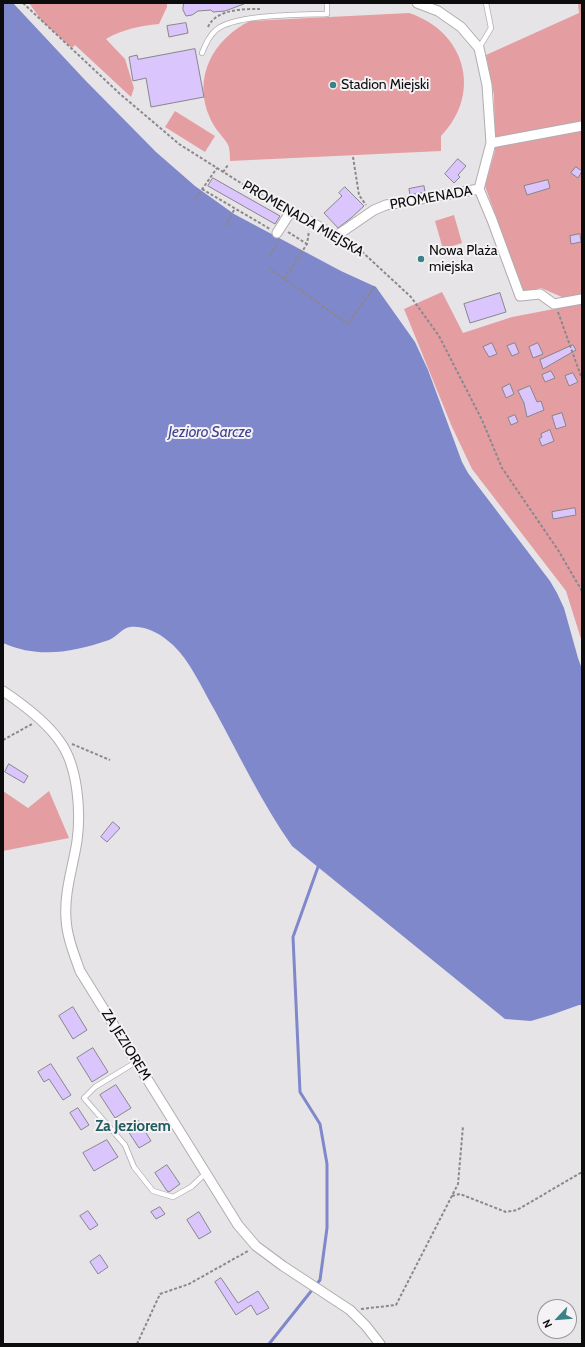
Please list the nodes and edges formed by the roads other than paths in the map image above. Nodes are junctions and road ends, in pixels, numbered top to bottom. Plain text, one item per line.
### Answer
1 (327, 3) edge
2 (417, 3) edge
3 (486, 3) edge
4 (479, 48) junction
5 (202, 54) dead end
6 (582, 126) edge
7 (491, 143) junction
8 (479, 189) junction
9 (281, 231) road end
10 (336, 236) joint
11 (582, 299) edge
12 (3, 691) edge
13 (136, 1062) junction
14 (206, 1173) junction
15 (380, 1344) edge

1 - 5 lane
2 - 4 street
3 - 4 lane
4 - 7 street
6 - 7 street
7 - 8 street
8 - 10 street, PROMENADA
8 - 11 street, PROMENADA
9 - 10 street, PROMENADA MIEJSKA
12 - 13 street, ZA JEZIOREM
13 - 14 street, ZA JEZIOREM
13 - 14 lane
14 - 15 street, ZA JEZIOREM

